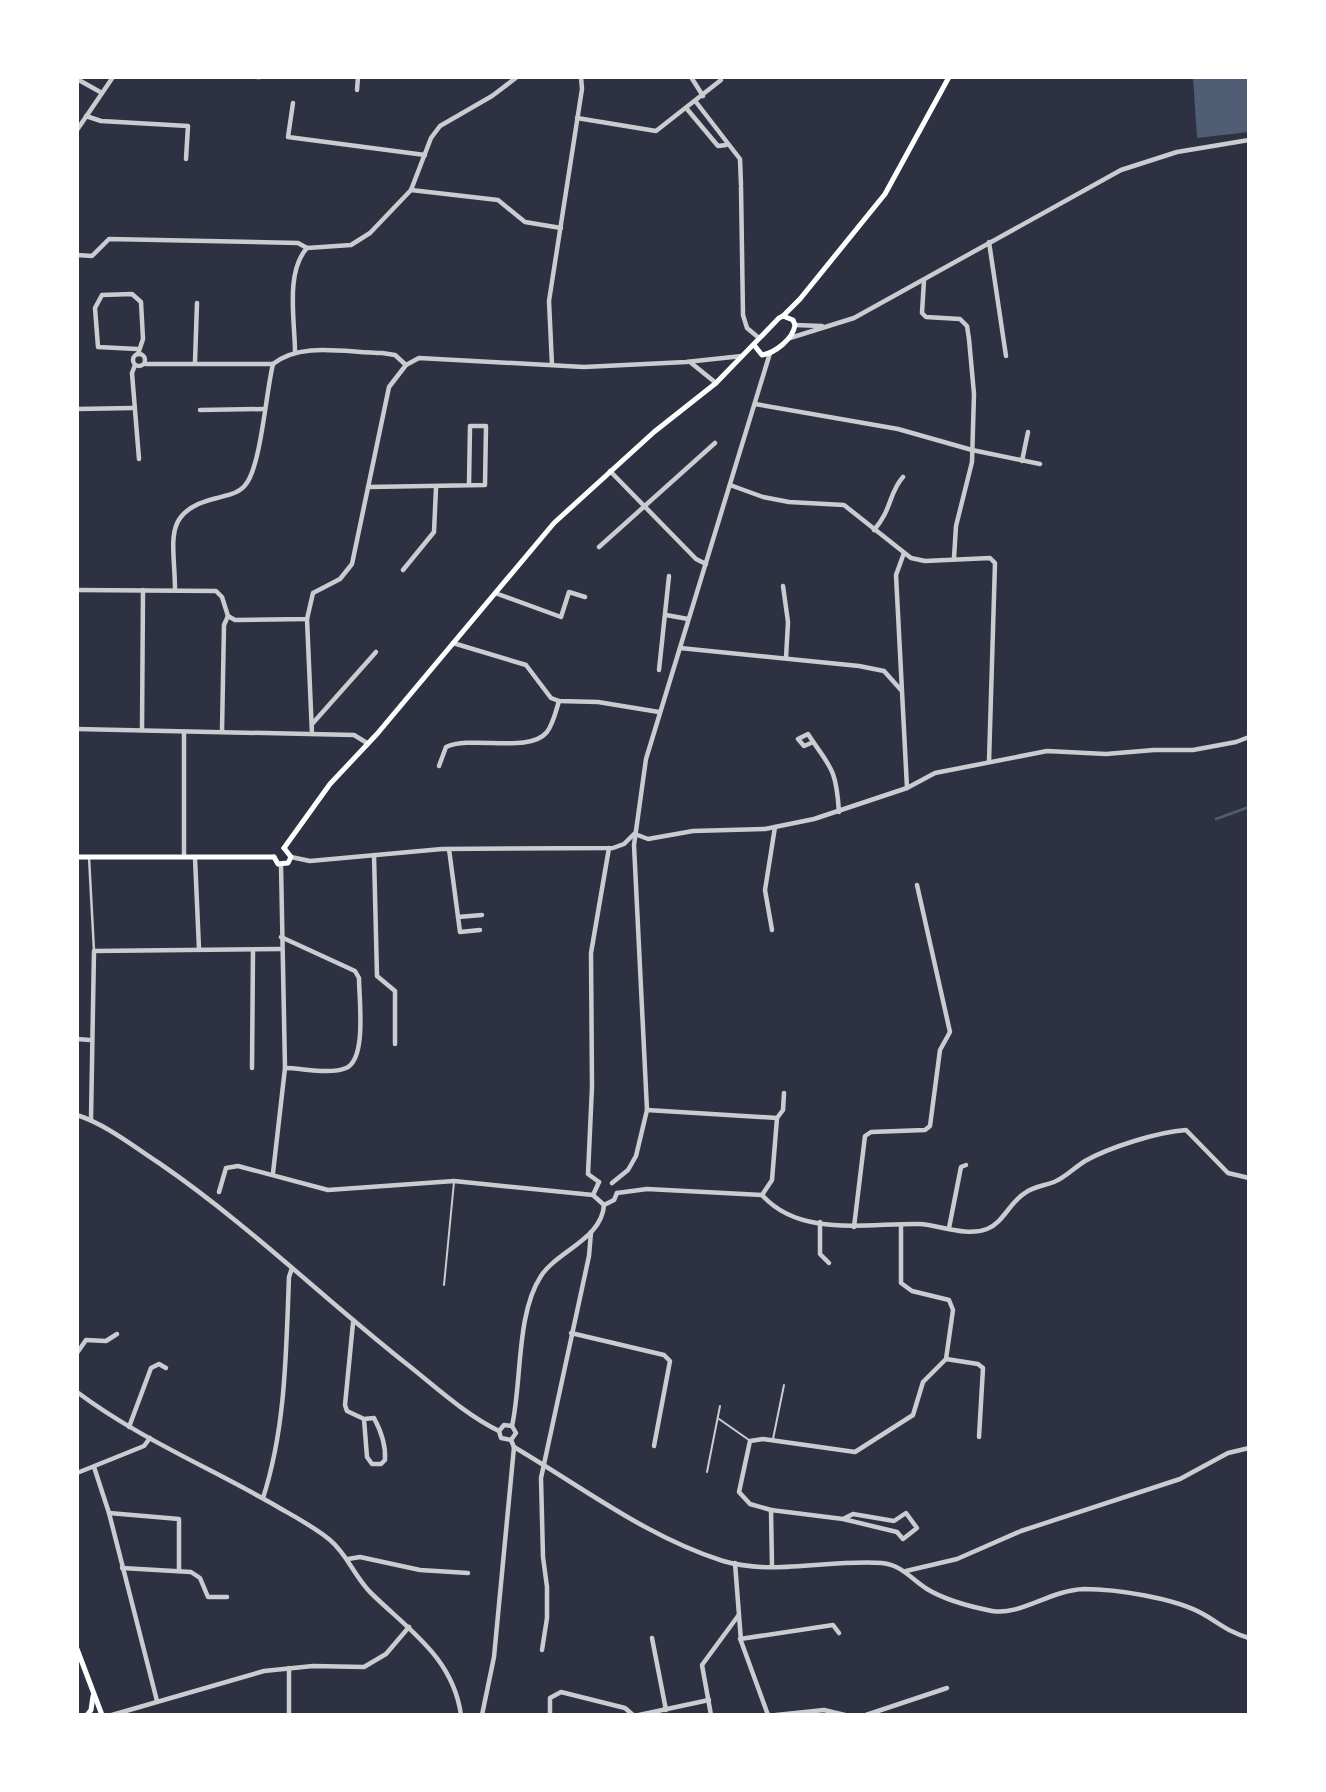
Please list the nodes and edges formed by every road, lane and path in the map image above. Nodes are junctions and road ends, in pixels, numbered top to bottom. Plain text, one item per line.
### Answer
1 (113, 77) edge
2 (358, 77) edge
3 (517, 77) edge
4 (580, 77) edge
5 (691, 77) edge
6 (949, 77) edge
7 (77, 79) edge
8 (721, 80) dead end
9 (357, 90) dead end
10 (102, 93) junction
11 (703, 96) junction
12 (696, 102) junction
13 (293, 103) dead end
14 (687, 109) junction
15 (86, 116) junction
16 (578, 118) junction
17 (77, 130) edge
18 (1249, 140) edge
19 (726, 145) junction
20 (425, 155) junction
21 (186, 159) dead end
22 (411, 190) junction
23 (561, 228) junction
24 (989, 242) junction
25 (307, 248) junction
26 (77, 255) edge
27 (924, 280) junction
28 (800, 299) junction
29 (197, 303) dead end
30 (783, 316) junction
31 (794, 323) junction
32 (830, 326) junction
33 (759, 338) junction
34 (790, 338) junction
35 (138, 351) junction
36 (757, 351) junction
37 (295, 352) junction
38 (746, 354) junction
39 (770, 354) junction
40 (1006, 356) dead end
41 (195, 362) junction
42 (689, 362) junction
43 (145, 364) junction
44 (273, 364) junction
45 (135, 365) junction
46 (406, 365) junction
47 (552, 365) junction
48 (765, 368) junction
49 (716, 383) junction
50 (755, 404) junction
51 (133, 408) junction
52 (77, 409) edge
53 (263, 409) junction
54 (201, 410) dead end
55 (1028, 432) dead end
56 (715, 443) dead end
57 (972, 450) junction
58 (139, 459) dead end
59 (1022, 461) junction
60 (1040, 464) dead end
61 (610, 471) junction
62 (903, 477) dead end
63 (469, 485) junction
64 (730, 485) junction
65 (368, 487) junction
66 (436, 488) junction
67 (644, 506) junction
68 (874, 530) junction
69 (599, 547) dead end
70 (904, 553) junction
71 (954, 558) junction
72 (706, 564) junction
73 (402, 570) dead end
74 (669, 576) dead end
75 (783, 586) dead end
76 (77, 590) edge
77 (143, 590) junction
78 (175, 590) junction
79 (494, 592) junction
80 (585, 597) dead end
81 (666, 615) junction
82 (228, 617) junction
83 (307, 619) junction
84 (688, 619) junction
85 (452, 643) junction
86 (680, 648) junction
87 (376, 652) dead end
88 (786, 658) junction
89 (659, 670) dead end
90 (901, 671) junction
91 (889, 676) junction
92 (902, 691) junction
93 (559, 701) junction
94 (660, 712) junction
95 (312, 724) junction
96 (77, 729) edge
97 (142, 730) junction
98 (184, 731) junction
99 (222, 731) junction
100 (312, 734) junction
101 (1249, 737) edge
102 (367, 743) junction
103 (811, 743) dead end
104 (989, 762) junction
105 (439, 766) dead end
106 (907, 788) junction
107 (839, 812) junction
108 (775, 827) junction
109 (635, 834) junction
110 (284, 848) junction
111 (609, 848) junction
112 (449, 849) junction
113 (374, 855) junction
114 (77, 856) edge
115 (89, 857) junction
116 (184, 857) junction
117 (274, 857) junction
118 (291, 857) junction
119 (195, 858) junction
120 (281, 865) junction
121 (917, 885) dead end
122 (482, 915) dead end
123 (458, 917) junction
124 (480, 930) dead end
125 (772, 930) dead end
126 (281, 937) junction
127 (199, 949) junction
128 (281, 949) junction
129 (253, 950) junction
130 (94, 951) junction
131 (77, 1039) edge
132 (90, 1040) junction
133 (395, 1044) dead end
134 (252, 1068) dead end
135 (285, 1068) junction
136 (784, 1093) dead end
137 (647, 1110) junction
138 (77, 1115) edge
139 (777, 1118) junction
140 (91, 1119) junction
141 (965, 1165) dead end
142 (273, 1173) junction
143 (1249, 1178) edge
144 (454, 1181) junction
145 (599, 1182) junction
146 (612, 1183) junction
147 (219, 1192) dead end
148 (617, 1193) junction
149 (593, 1195) junction
150 (762, 1195) junction
151 (604, 1205) junction
152 (820, 1222) junction
153 (901, 1225) junction
154 (854, 1227) junction
155 (949, 1228) junction
156 (590, 1232) junction
157 (829, 1264) dead end
158 (292, 1268) junction
159 (444, 1284) dead end
160 (353, 1322) junction
161 (571, 1333) junction
162 (117, 1334) dead end
163 (77, 1353) edge
164 (946, 1359) junction
165 (166, 1368) dead end
166 (784, 1385) dead end
167 (77, 1392) edge
168 (720, 1406) dead end
169 (718, 1418) junction
170 (365, 1419) junction
171 (512, 1426) junction
172 (129, 1427) junction
173 (499, 1431) junction
174 (979, 1437) dead end
175 (150, 1438) junction
176 (511, 1440) junction
177 (773, 1440) junction
178 (750, 1441) junction
179 (654, 1446) dead end
180 (514, 1447) junction
181 (1249, 1448) edge
182 (543, 1464) junction
183 (93, 1467) junction
184 (707, 1472) dead end
185 (77, 1473) edge
186 (263, 1499) junction
187 (771, 1510) junction
188 (109, 1513) junction
189 (843, 1519) junction
190 (348, 1559) junction
191 (735, 1563) junction
192 (772, 1566) junction
193 (122, 1568) junction
194 (179, 1571) junction
195 (906, 1571) junction
196 (468, 1573) dead end
197 (227, 1597) dead end
198 (739, 1615) junction
199 (409, 1627) junction
200 (839, 1633) dead end
201 (652, 1638) dead end
202 (740, 1639) junction
203 (1249, 1639) edge
204 (77, 1649) edge
205 (542, 1650) dead end
206 (289, 1668) junction
207 (947, 1688) dead end
208 (93, 1693) junction
209 (709, 1700) junction
210 (157, 1701) junction
211 (663, 1712) edge
212 (101, 1713) edge
213 (87, 1714) edge
214 (111, 1715) edge
215 (289, 1715) edge
216 (461, 1715) edge
217 (482, 1715) edge
218 (550, 1715) edge
219 (633, 1715) edge
220 (639, 1715) edge
221 (711, 1715) edge
222 (768, 1715) edge
223 (776, 1715) edge
224 (845, 1715) edge
225 (866, 1715) edge

1 - 10 street
2 - 9 street
3 - 20 street
4 - 16 street
5 - 11 street
6 - 28 main road
7 - 10 street
8 - 11 street
10 - 15 street
11 - 12 street
12 - 14 street
12 - 19 street
13 - 20 street
14 - 16 street
14 - 19 street
15 - 17 street
15 - 21 street
16 - 23 street
18 - 24 street
19 - 33 street
20 - 22 street
22 - 23 street
22 - 25 street
23 - 47 street
24 - 27 street
24 - 40 street
25 - 26 street
25 - 37 street
27 - 32 street
27 - 57 street
28 - 30 main road
28 - 31 main road
29 - 41 street
30 - 31 main road
30 - 33 main road
31 - 32 street
31 - 34 main road
32 - 34 street
33 - 36 main road
34 - 39 main road
35 - 35 street
35 - 43 street
35 - 45 street
36 - 38 main road
36 - 39 main road
36 - 48 street
37 - 44 street
37 - 46 street
38 - 42 street
38 - 49 main road
39 - 48 street
41 - 43 street
41 - 44 street
42 - 47 street
42 - 49 street
43 - 45 street
44 - 53 street
45 - 51 street
46 - 47 street
46 - 65 street
48 - 50 street
49 - 61 main road
50 - 57 street
50 - 64 street
51 - 52 street
51 - 58 street
53 - 54 street
53 - 78 street
55 - 59 street
56 - 67 street
57 - 59 street
57 - 71 street
59 - 60 street
61 - 67 street
61 - 79 main road
62 - 68 street
63 - 63 street
63 - 66 street
64 - 68 street
64 - 72 street
65 - 66 street
65 - 83 street
66 - 73 street
67 - 69 street
67 - 72 street
68 - 70 street
70 - 71 street
70 - 90 street
71 - 104 street
72 - 84 street
74 - 81 street
75 - 88 street
76 - 77 street
77 - 78 street
77 - 97 street
78 - 82 street
79 - 80 street
79 - 85 main road
81 - 84 street
81 - 89 street
82 - 83 street
82 - 99 street
83 - 95 street
84 - 86 street
85 - 93 street
85 - 102 main road
86 - 88 street
86 - 94 street
87 - 95 street
88 - 91 street
90 - 91 street
90 - 92 street
91 - 92 street
92 - 106 street
93 - 94 street
93 - 105 street
94 - 109 street
95 - 100 street
96 - 97 street
97 - 98 street
98 - 99 street
98 - 116 street
99 - 100 street
100 - 102 street
101 - 104 street
102 - 110 main road
103 - 107 street
104 - 106 street
106 - 107 street
107 - 108 street
108 - 109 street
108 - 125 street
109 - 111 street
109 - 137 street
110 - 117 main road
110 - 118 main road
111 - 112 street
111 - 145 street
112 - 113 street
112 - 123 street
113 - 118 street
113 - 133 street
114 - 115 main road
115 - 116 main road
115 - 130 street
116 - 119 main road
117 - 119 main road
117 - 120 main road
118 - 120 main road
119 - 127 street
120 - 126 street
121 - 154 street
122 - 123 street
123 - 124 street
126 - 128 street
126 - 135 street
127 - 129 street
127 - 130 street
128 - 129 street
128 - 135 street
129 - 134 street
130 - 132 street
131 - 132 street
132 - 140 street
135 - 142 street
136 - 139 street
137 - 139 street
137 - 146 street
138 - 140 street
139 - 150 street
140 - 158 street
141 - 155 street
142 - 144 street
142 - 147 street
143 - 155 street
144 - 149 street
144 - 159 lane
145 - 146 street
145 - 149 street
146 - 148 street
148 - 150 street
148 - 151 street
149 - 151 street
150 - 152 street
151 - 156 street
152 - 154 street
152 - 157 street
153 - 154 street
153 - 155 street
153 - 164 street
156 - 161 street
156 - 171 street
158 - 160 street
158 - 186 street
160 - 170 street
160 - 173 street
161 - 179 street
161 - 182 street
162 - 163 street
164 - 174 street
164 - 177 street
165 - 172 street
166 - 177 lane
167 - 172 street
168 - 169 lane
169 - 178 lane
169 - 184 lane
170 - 170 street
171 - 173 street
171 - 176 street
172 - 175 street
173 - 176 street
175 - 183 street
175 - 186 street
176 - 180 street
177 - 178 street
178 - 187 street
180 - 182 street
180 - 217 street
181 - 195 street
182 - 191 street
182 - 205 street
183 - 185 street
183 - 188 street
186 - 190 street
187 - 189 street
187 - 192 street
188 - 193 street
188 - 194 street
189 - 189 street
190 - 196 street
190 - 199 street
191 - 192 street
191 - 198 street
192 - 195 street
193 - 194 street
193 - 210 street
194 - 197 street
195 - 203 street
198 - 202 street
198 - 209 street
199 - 206 street
199 - 216 street
200 - 202 street
201 - 211 street
202 - 222 street
204 - 208 main road
206 - 210 street
206 - 215 street
207 - 225 street
208 - 212 main road
208 - 213 main road
209 - 211 street
209 - 221 street
210 - 214 street
211 - 220 street
212 - 213 main road
212 - 214 street
218 - 219 street
223 - 224 street

